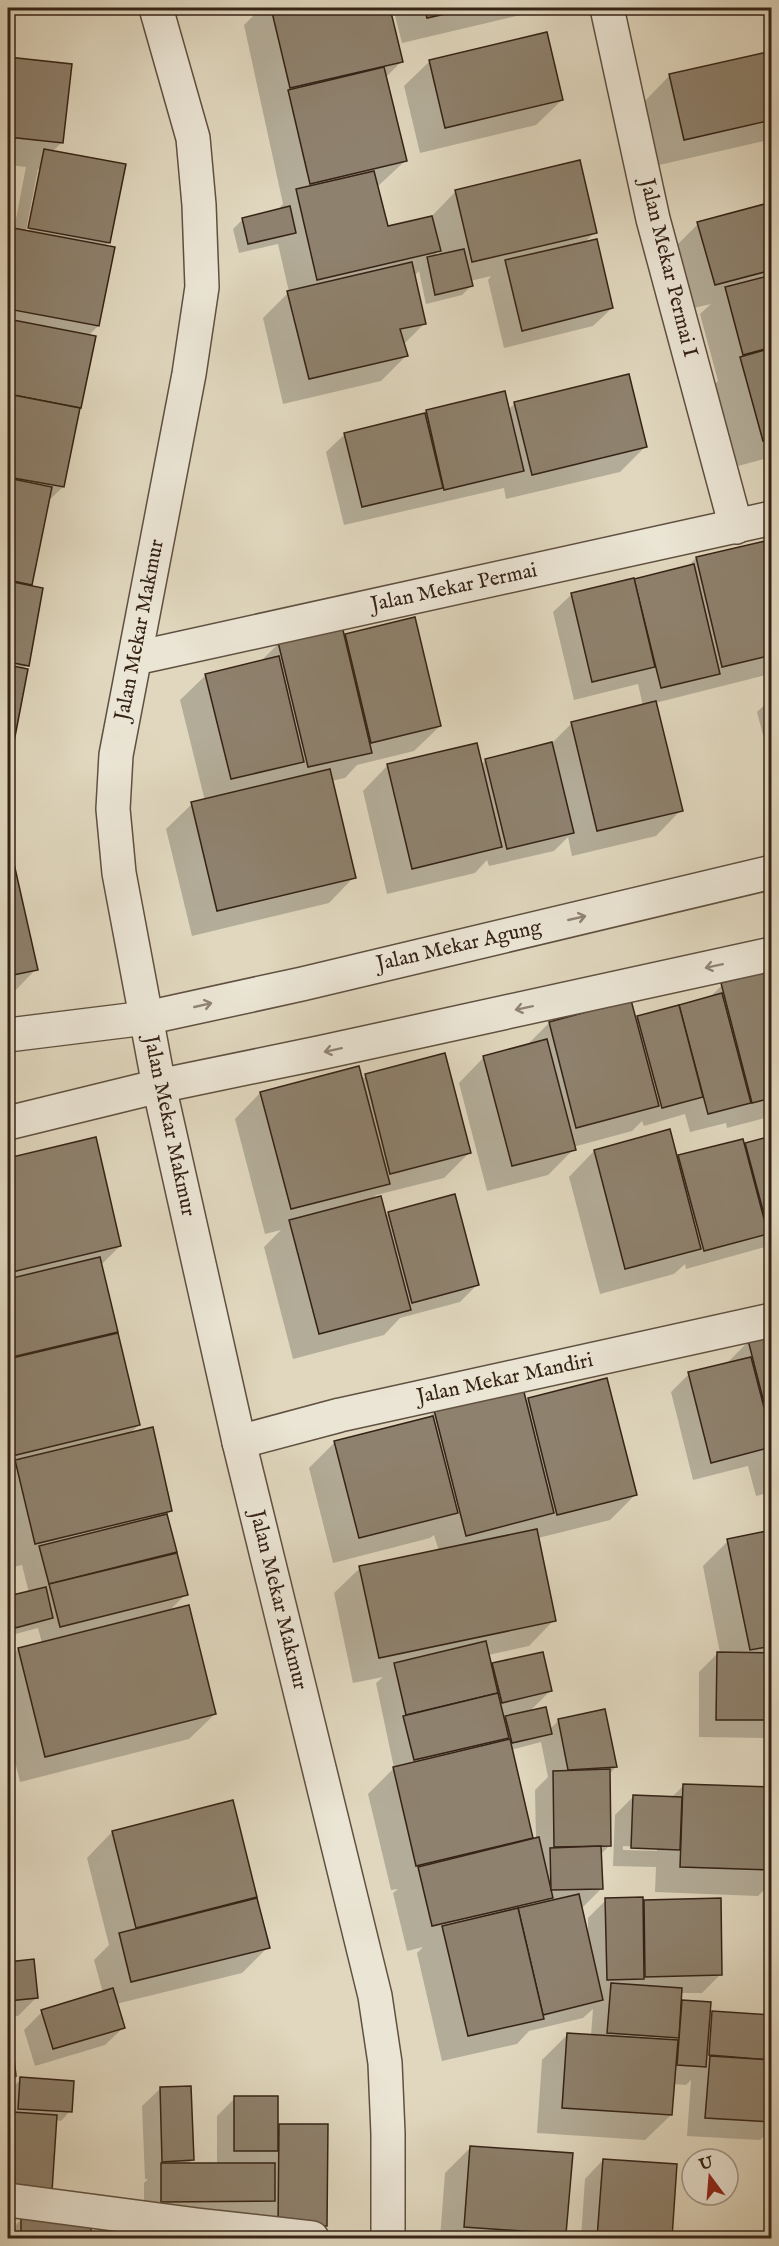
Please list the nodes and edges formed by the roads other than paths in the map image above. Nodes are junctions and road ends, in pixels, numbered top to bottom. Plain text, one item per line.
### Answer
1 (156, 8) edge
2 (607, 8) edge
3 (771, 518) edge
4 (736, 527) junction
5 (136, 658) junction
6 (771, 872) edge
7 (771, 954) edge
8 (146, 1018) junction
9 (8, 1035) edge
10 (159, 1086) junction
11 (8, 1122) edge
12 (771, 1320) edge
13 (239, 1442) junction
14 (8, 2200) edge
15 (312, 2238) edge
16 (388, 2238) edge

1 - 5 street, Jalan Mekar Makmur
2 - 4 street, Jalan Mekar Permai I
3 - 4 street, Jalan Mekar Permai
4 - 5 street, Jalan Mekar Permai
5 - 8 street, Jalan Mekar Makmur
8 -> 6 street, Jalan Mekar Agung
7 -> 10 street
8 - 9 street, Jalan Mekar Agung
8 - 10 street, Jalan Mekar Makmur
10 - 11 street
10 - 13 street, Jalan Mekar Makmur
12 - 13 street, Jalan Mekar Mandiri
13 - 16 street, Jalan Mekar Makmur
14 - 15 street

